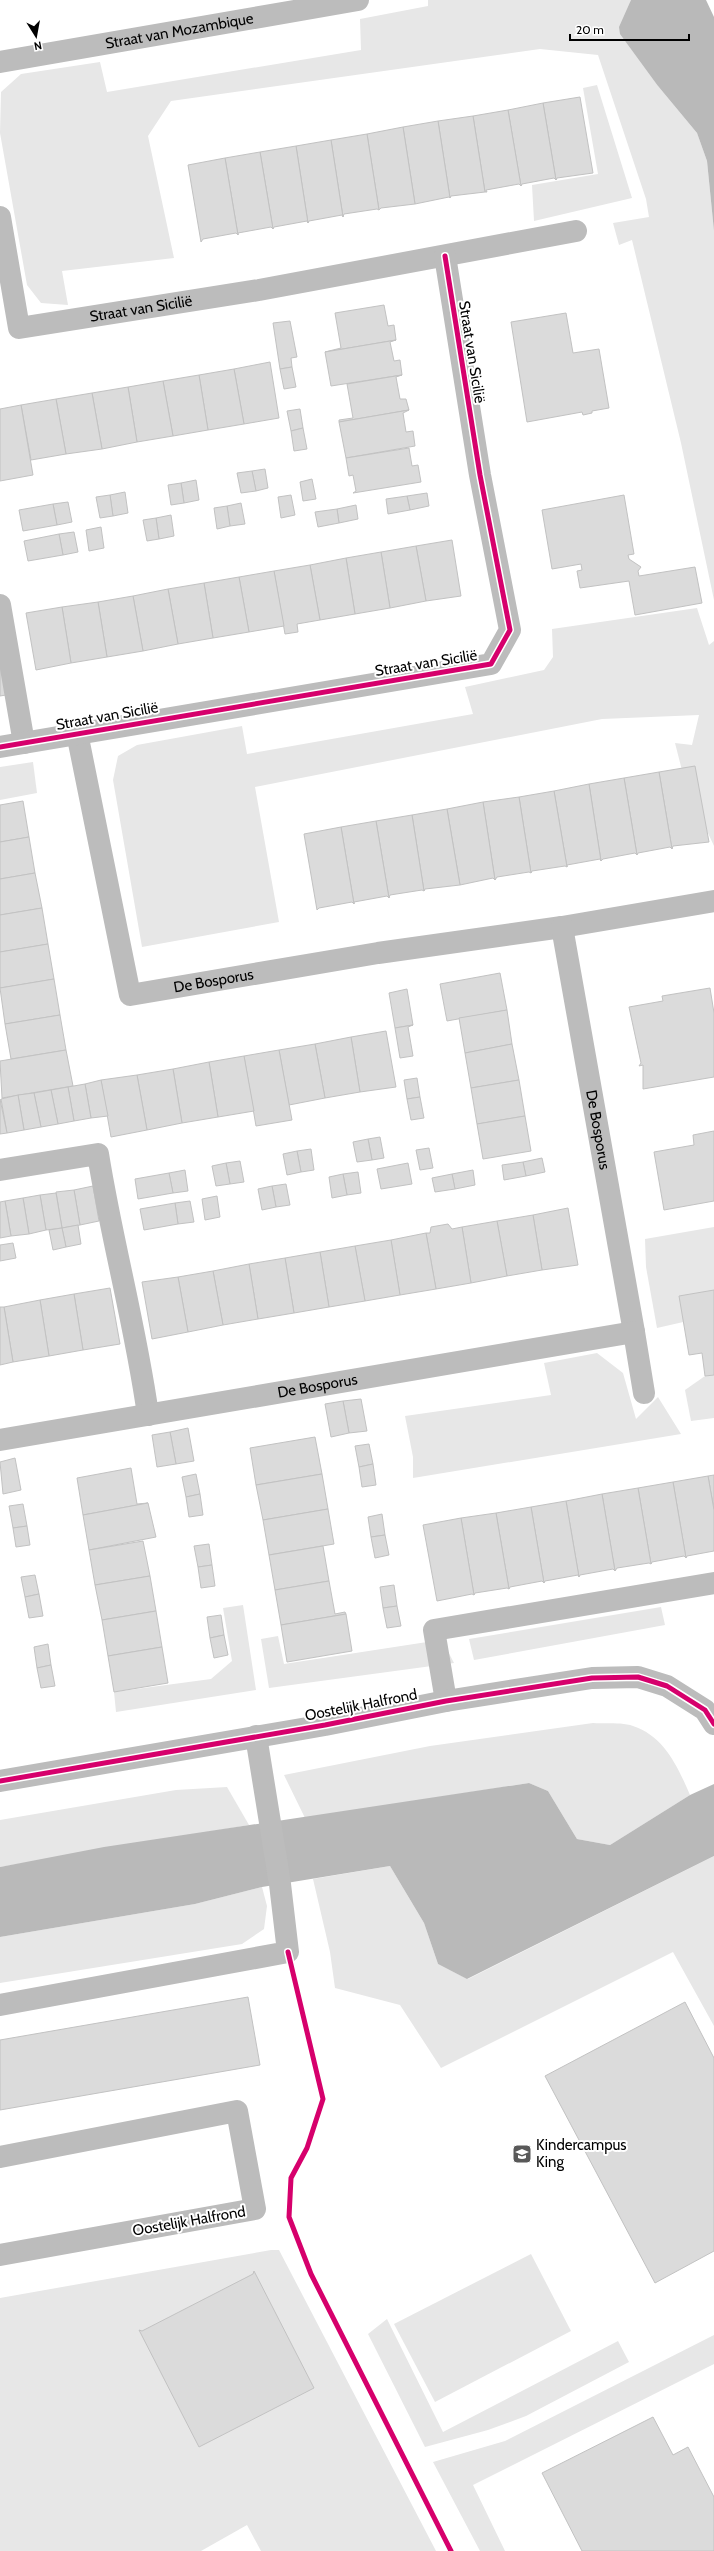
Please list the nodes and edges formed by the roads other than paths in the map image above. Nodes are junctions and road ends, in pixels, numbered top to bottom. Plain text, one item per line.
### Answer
1 (358, 0) edge
2 (0, 62) edge
3 (0, 217) edge
4 (576, 231) dead end
5 (444, 256) junction
6 (0, 606) edge
7 (77, 733) junction
8 (24, 743) junction
9 (0, 747) edge
10 (714, 900) edge
11 (562, 927) junction
12 (0, 1170) edge
13 (634, 1332) junction
14 (644, 1393) dead end
15 (148, 1415) junction
16 (0, 1440) edge
17 (714, 1583) edge
18 (446, 1701) junction
19 (714, 1724) edge
20 (256, 1736) junction
21 (0, 1781) edge
22 (0, 2005) edge
23 (0, 2157) edge
24 (0, 2254) edge

1 - 2 street, Straat van Mozambique
3 - 5 street, Straat van Sicilië
4 - 5 street, Straat van Sicilië
5 - 7 street, Straat van Sicilië
6 - 8 street
7 - 8 street, Straat van Sicilië
7 - 11 street, De Bosporus
8 - 9 street, Straat van Sicilië
10 - 11 street, De Bosporus
11 - 13 street, De Bosporus
12 - 15 street
13 - 14 street, De Bosporus
13 - 15 street, De Bosporus
15 - 16 street, De Bosporus
17 - 18 street
18 - 19 street, Oostelijk Halfrond
18 - 20 street, Oostelijk Halfrond
20 - 21 street, Oostelijk Halfrond
20 - 22 street
23 - 24 street, Oostelijk Halfrond

